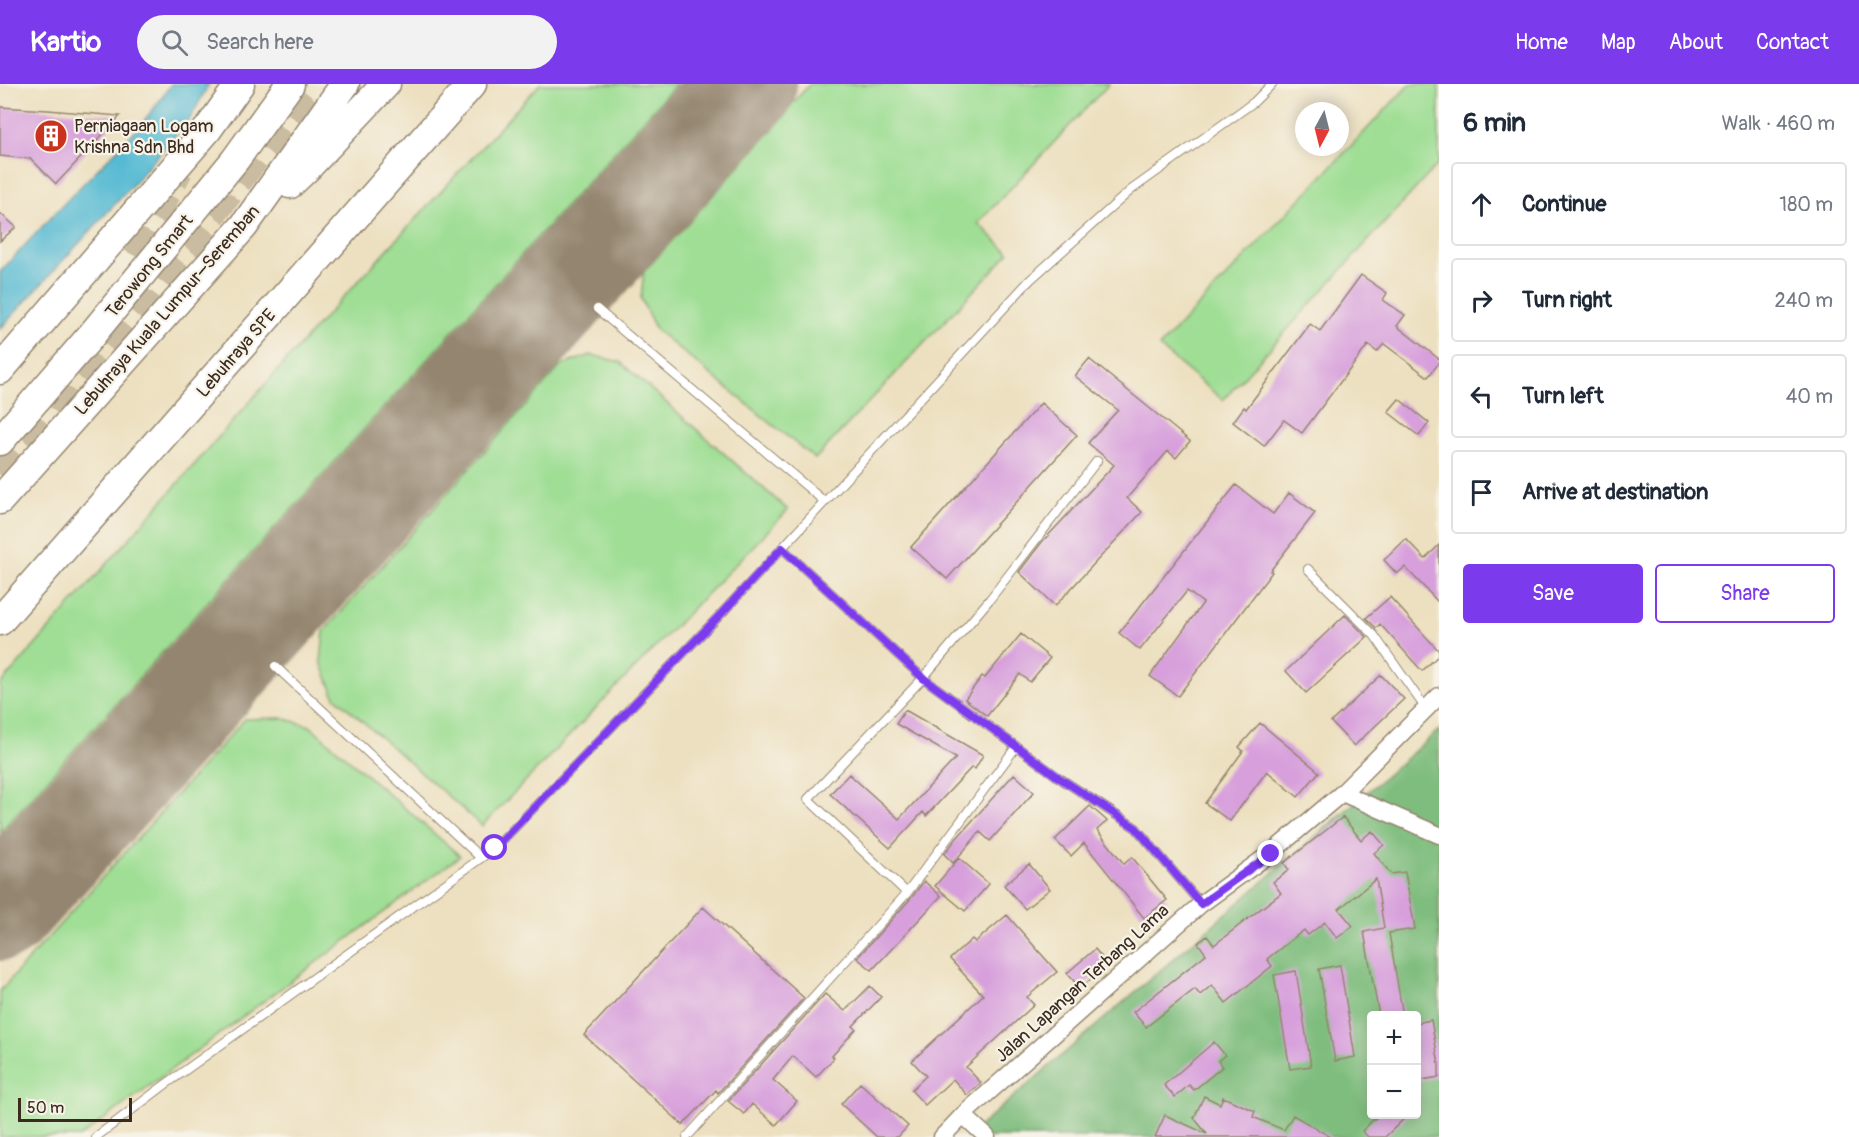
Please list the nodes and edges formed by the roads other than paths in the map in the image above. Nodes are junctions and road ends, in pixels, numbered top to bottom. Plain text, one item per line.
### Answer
1 (240, 84) edge
2 (290, 84) edge
3 (345, 84) edge
4 (386, 84) edge
5 (459, 84) edge
6 (472, 84) edge
7 (1272, 84) edge
8 (244, 226) junction
9 (135, 256) tunnel mouth
10 (597, 309) dead end
11 (90, 337) junction
12 (0, 370) edge
13 (0, 441) edge
14 (1097, 461) dead end
15 (0, 500) edge
16 (825, 502) junction
17 (782, 548) junction
18 (1308, 569) dead end
19 (0, 605) edge
20 (0, 621) edge
21 (275, 666) dead end
22 (923, 678) junction
23 (1439, 696) edge
24 (1426, 709) junction
25 (1016, 747) junction
26 (1342, 793) junction
27 (1439, 835) edge
28 (482, 858) junction
29 (908, 893) junction
30 (1201, 904) junction
31 (963, 1115) junction
32 (96, 1137) edge
33 (687, 1137) edge
34 (942, 1137) edge
35 (987, 1137) edge

1 - 12 highway
2 - 11 highway, Terowong Smart
3 - 8 highway, Lebuhraya Kuala Lumpur–Seremban
4 - 8 highway
5 - 19 highway, Lebuhraya SPE
6 - 20 highway, Lebuhraya SPE
7 - 16 lane
8 - 15 highway, Lebuhraya Kuala Lumpur–Seremban
9 - 11 highway
10 - 16 lane
11 - 13 highway, Terowong Smart
14 - 22 lane
16 - 17 lane
17 - 22 lane
17 - 28 lane
18 - 24 lane
21 - 28 lane
22 - 25 lane
22 - 29 lane
23 - 24 street, Jalan Lapangan Terbang Lama
24 - 26 street, Jalan Lapangan Terbang Lama
25 - 29 lane
25 - 30 lane
26 - 27 street
26 - 30 street, Jalan Lapangan Terbang Lama
28 - 32 lane
29 - 33 lane
30 - 31 street, Jalan Lapangan Terbang Lama
31 - 34 street, Jalan Lapangan Terbang Lama
31 - 35 street

